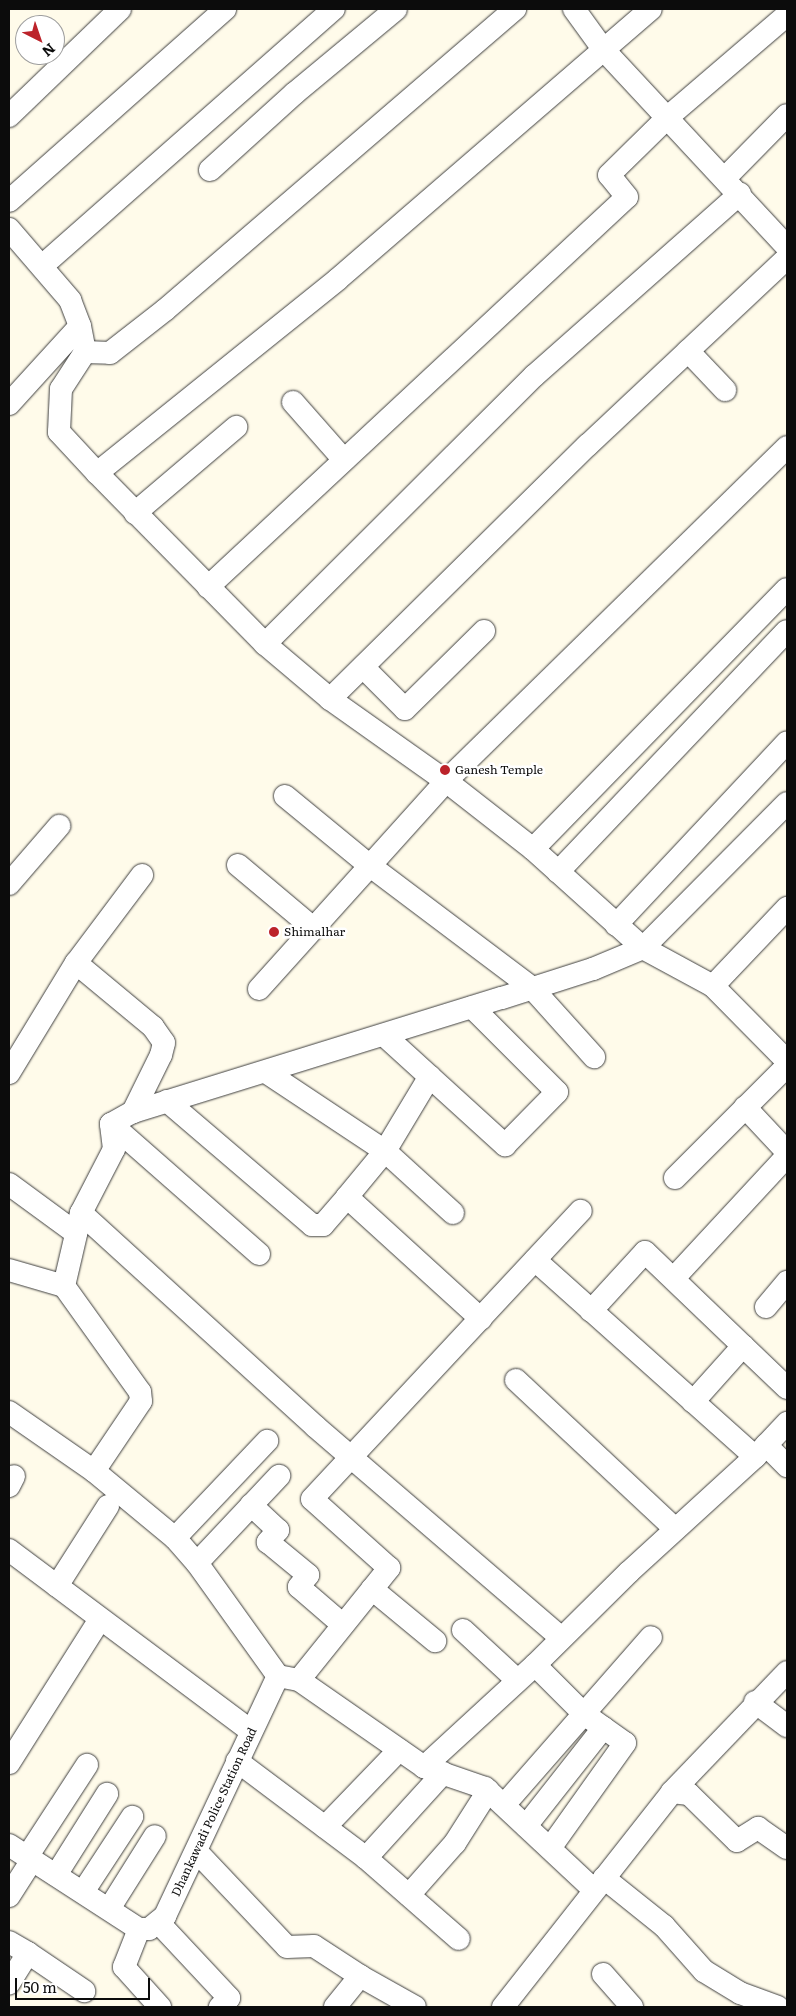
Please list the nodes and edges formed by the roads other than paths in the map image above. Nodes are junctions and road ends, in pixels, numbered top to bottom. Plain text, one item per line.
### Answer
1 (120, 9) edge
2 (225, 9) edge
3 (334, 9) edge
4 (396, 9) edge
5 (515, 9) edge
6 (574, 9) edge
7 (651, 9) edge
8 (787, 15) edge
9 (604, 49) junction
10 (787, 115) edge
11 (9, 116) edge
12 (668, 117) junction
13 (210, 170) dead end
14 (726, 178) junction
15 (740, 194) junction
16 (9, 201) edge
17 (9, 229) edge
18 (787, 247) edge
19 (787, 258) edge
20 (42, 266) junction
21 (80, 326) junction
22 (688, 351) junction
23 (85, 352) junction
24 (725, 390) dead end
25 (293, 402) dead end
26 (9, 404) edge
27 (236, 426) dead end
28 (787, 447) edge
29 (344, 460) junction
30 (97, 474) junction
31 (135, 513) junction
32 (208, 587) junction
33 (787, 589) edge
34 (484, 631) dead end
35 (787, 631) edge
36 (265, 644) junction
37 (363, 667) junction
38 (330, 699) junction
39 (787, 742) edge
40 (446, 781) junction
41 (285, 796) dead end
42 (787, 803) edge
43 (59, 826) dead end
44 (533, 849) junction
45 (238, 865) dead end
46 (369, 865) junction
47 (558, 872) junction
48 (142, 875) dead end
49 (9, 884) edge
50 (787, 908) edge
51 (616, 925) junction
52 (312, 927) junction
53 (643, 948) junction
54 (76, 964) junction
55 (713, 986) junction
56 (532, 988) junction
57 (259, 989) dead end
58 (472, 1007) junction
59 (384, 1035) junction
60 (594, 1057) dead end
61 (787, 1061) edge
62 (787, 1066) edge
63 (266, 1072) junction
64 (9, 1073) edge
65 (430, 1076) junction
66 (167, 1101) junction
67 (745, 1107) junction
68 (133, 1112) junction
69 (111, 1124) junction
70 (385, 1151) junction
71 (787, 1154) edge
72 (675, 1178) dead end
73 (9, 1184) edge
74 (347, 1197) junction
75 (581, 1211) dead end
76 (452, 1213) dead end
77 (78, 1223) junction
78 (259, 1254) dead end
79 (534, 1260) junction
80 (9, 1270) edge
81 (674, 1278) junction
82 (787, 1282) edge
83 (64, 1286) junction
84 (766, 1307) dead end
85 (591, 1312) junction
86 (481, 1319) junction
87 (743, 1346) junction
88 (516, 1380) dead end
89 (787, 1388) edge
90 (693, 1402) junction
91 (9, 1412) edge
92 (787, 1422) edge
93 (267, 1441) dead end
94 (761, 1451) junction
95 (350, 1457) junction
96 (787, 1466) edge
97 (94, 1471) junction
98 (278, 1476) dead end
99 (108, 1506) dead end
100 (251, 1506) junction
101 (675, 1529) junction
102 (175, 1538) junction
103 (9, 1550) edge
104 (197, 1563) junction
105 (57, 1586) junction
106 (372, 1589) junction
107 (100, 1618) junction
108 (343, 1625) junction
109 (463, 1630) dead end
110 (560, 1637) junction
111 (651, 1637) dead end
112 (435, 1641) dead end
113 (535, 1665) junction
114 (787, 1672) edge
115 (288, 1678) junction
116 (516, 1679) junction
117 (756, 1702) junction
118 (584, 1714) junction
119 (787, 1726) edge
120 (603, 1728) junction
121 (251, 1731) junction
122 (399, 1750) junction
123 (237, 1761) junction
124 (9, 1762) edge
125 (87, 1765) dead end
126 (433, 1770) junction
127 (672, 1792) junction
128 (107, 1794) dead end
129 (496, 1798) junction
130 (132, 1817) dead end
131 (526, 1826) junction
132 (325, 1828) junction
133 (155, 1836) dead end
134 (550, 1848) junction
135 (787, 1848) edge
136 (198, 1853) junction
137 (23, 1854) edge
138 (366, 1858) junction
139 (56, 1875) junction
140 (599, 1884) junction
141 (83, 1892) junction
142 (409, 1895) junction
143 (9, 1896) edge
144 (109, 1909) junction
145 (148, 1925) junction
146 (459, 1940) dead end
147 (9, 1942) edge
148 (28, 1953) junction
149 (603, 1974) dead end
150 (360, 1976) junction
151 (9, 1984) edge
152 (84, 1991) dead end
153 (160, 2007) edge
154 (220, 2007) edge
155 (334, 2007) edge
156 (415, 2007) edge
157 (503, 2007) edge
158 (632, 2007) edge
159 (778, 2007) edge

1 - 11 street
2 - 16 street
3 - 20 street
4 - 13 street
5 - 23 street
6 - 9 street
7 - 9 street
8 - 12 street
9 - 12 street
9 - 30 street
10 - 14 street
12 - 14 street
12 - 29 street
14 - 15 street
15 - 18 street
15 - 36 street
17 - 20 street
19 - 22 street
20 - 21 street
21 - 23 street
21 - 26 street
22 - 24 street
22 - 37 street
23 - 30 street
25 - 29 street
27 - 31 street
28 - 40 street
29 - 32 street
30 - 31 street
31 - 32 street
32 - 36 street
33 - 44 street
34 - 37 street
35 - 47 street
36 - 38 street
37 - 38 street
38 - 40 street
39 - 51 street
40 - 44 street
40 - 46 street
41 - 46 street
42 - 53 street
43 - 49 street
44 - 47 street
45 - 52 street
46 - 52 street
46 - 56 street
47 - 51 street
48 - 54 street
50 - 55 street
51 - 53 street
52 - 57 street
53 - 55 street
53 - 56 street
54 - 64 street
54 - 68 street
55 - 61 street
56 - 58 street
56 - 60 street
58 - 59 street
58 - 65 street
59 - 63 street
59 - 65 street
62 - 67 street
63 - 66 street
63 - 70 street
65 - 70 street
66 - 68 street
66 - 74 street
67 - 71 street
67 - 72 street
68 - 69 street
69 - 77 street
69 - 78 street
70 - 74 street
70 - 76 street
71 - 81 street
73 - 77 street
74 - 86 street
75 - 79 street
77 - 83 street
77 - 95 street
79 - 85 street
79 - 86 street
80 - 83 street
81 - 85 street
81 - 87 street
82 - 84 street
83 - 97 street
85 - 90 street
86 - 95 street
87 - 89 street
87 - 90 street
88 - 101 street
90 - 94 street
91 - 97 street
92 - 94 street
93 - 102 street
94 - 96 street
94 - 101 street
95 - 106 street, Dhankawadi Police Station Road
95 - 110 street
97 - 102 street
98 - 100 street
99 - 105 street
100 - 104 street
100 - 108 street
101 - 110 street
102 - 104 street
103 - 105 street
104 - 115 street
105 - 107 street
106 - 108 street, Dhankawadi Police Station Road
106 - 112 street
107 - 121 street
107 - 124 street
108 - 115 street, Dhankawadi Police Station Road
109 - 116 street
110 - 113 street
111 - 118 street
113 - 116 street
113 - 118 street
114 - 117 street
115 - 121 street, Dhankawadi Police Station Road
115 - 122 street
116 - 126 street
117 - 119 street
117 - 127 street
118 - 120 street
118 - 129 street
120 - 131 street
120 - 134 street
121 - 123 street, Dhankawadi Police Station Road
122 - 126 street
122 - 132 street
123 - 132 street
123 - 136 street, Dhankawadi Police Station Road
125 - 137 street
126 - 129 street
126 - 138 street
127 - 135 street
127 - 140 street
128 - 139 street
129 - 131 street
129 - 142 street
130 - 141 street
131 - 134 street
132 - 138 street
133 - 144 street
134 - 140 street
136 - 145 street, Dhankawadi Police Station Road
136 - 150 street
137 - 139 street
137 - 143 street
138 - 142 street
139 - 141 street
140 - 157 street
140 - 159 street
141 - 144 street
142 - 146 street
144 - 145 street
145 - 153 street, Dhankawadi Police Station Road
145 - 154 street
147 - 148 street
148 - 151 street
148 - 152 street
149 - 158 street
150 - 155 street
150 - 156 street

